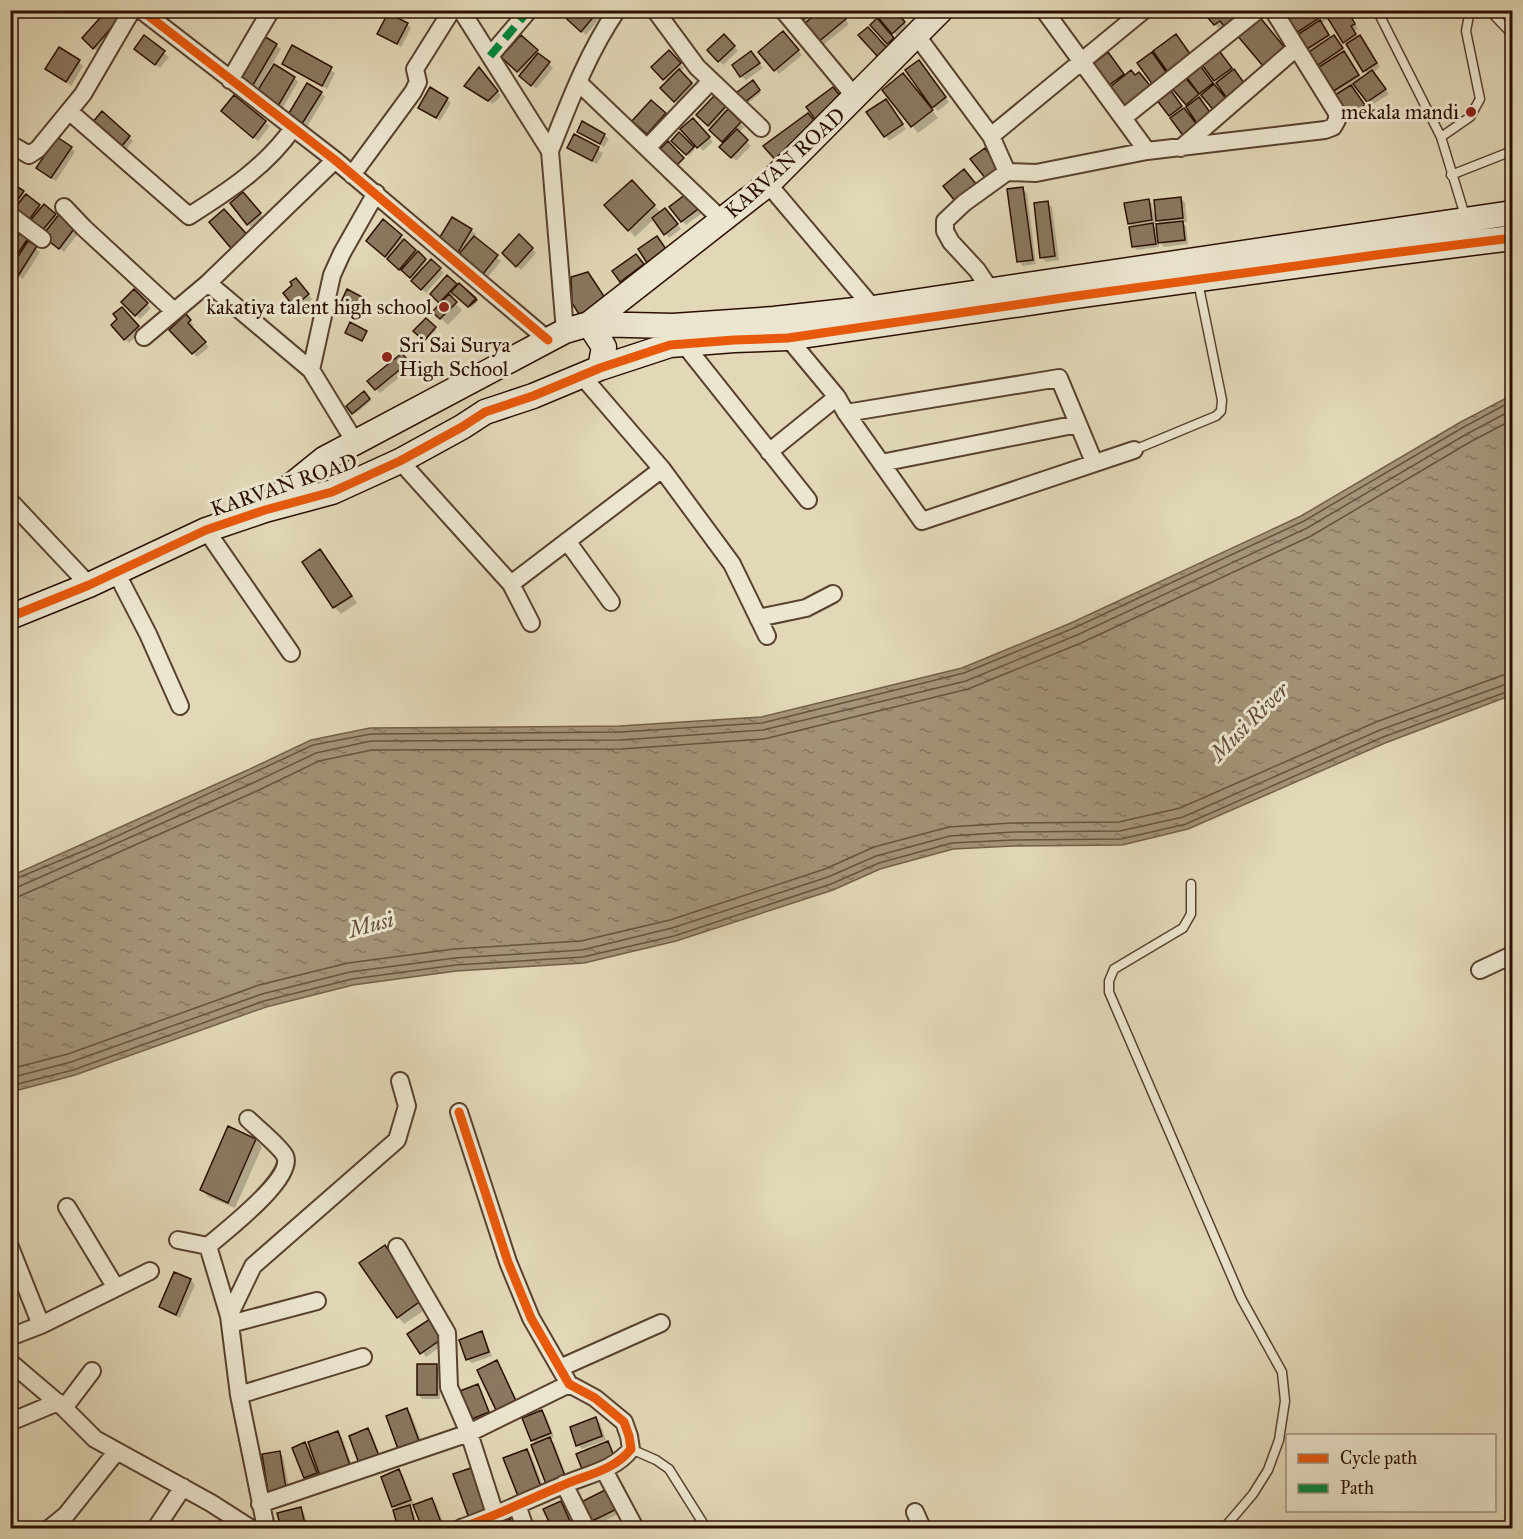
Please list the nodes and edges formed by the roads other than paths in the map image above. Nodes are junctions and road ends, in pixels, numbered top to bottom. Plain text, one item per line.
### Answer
1 (132, 10) edge
2 (141, 10) edge
3 (271, 10) edge
4 (452, 10) edge
5 (461, 10) edge
6 (529, 10) edge
7 (616, 10) edge
8 (655, 10) edge
9 (783, 10) edge
10 (941, 10) edge
11 (1044, 10) edge
12 (1144, 10) edge
13 (1258, 10) edge
14 (1273, 10) edge
15 (1377, 10) edge
16 (1470, 10) edge
17 (1489, 10) edge
18 (1512, 34) edge
19 (916, 36) junction
20 (1295, 49) junction
21 (490, 56) junction
22 (1083, 62) junction
23 (230, 80) junction
24 (711, 81) junction
25 (578, 82) junction
26 (856, 98) junction
27 (70, 112) junction
28 (1123, 118) junction
29 (293, 128) junction
30 (761, 128) dead end
31 (991, 136) junction
32 (1441, 137) junction
33 (10, 144) edge
34 (647, 148) junction
35 (1181, 148) junction
36 (550, 151) junction
37 (1147, 151) junction
38 (1512, 152) edge
39 (335, 160) junction
40 (1007, 172) junction
41 (352, 175) junction
42 (1451, 175) junction
43 (768, 184) junction
44 (376, 193) junction
45 (64, 207) dead end
46 (1512, 213) edge
47 (10, 214) edge
48 (722, 220) junction
49 (1467, 220) junction
50 (1512, 238) edge
51 (42, 239) dead end
52 (1197, 280) junction
53 (208, 283) junction
54 (991, 291) junction
55 (873, 308) junction
56 (174, 311) junction
57 (589, 324) junction
58 (557, 336) junction
59 (144, 337) dead end
60 (788, 338) junction
61 (684, 344) junction
62 (311, 370) junction
63 (591, 372) junction
64 (837, 397) junction
65 (846, 413) junction
66 (1078, 424) junction
67 (355, 442) junction
68 (1134, 450) joint
69 (769, 452) junction
70 (400, 461) junction
71 (1094, 462) junction
72 (881, 463) junction
73 (662, 469) junction
74 (808, 500) dead end
75 (10, 501) edge
76 (265, 510) junction
77 (206, 530) junction
78 (567, 541) junction
79 (116, 572) junction
80 (511, 584) junction
81 (89, 585) junction
82 (833, 594) dead end
83 (611, 602) dead end
84 (10, 617) edge
85 (758, 618) junction
86 (531, 623) dead end
87 (767, 636) dead end
88 (291, 653) dead end
89 (180, 706) dead end
90 (1191, 884) dead end
91 (1512, 955) edge
92 (1480, 970) dead end
93 (400, 1081) dead end
94 (459, 1112) dead end
95 (248, 1119) dead end
96 (67, 1208) dead end
97 (178, 1240) dead end
98 (208, 1246) junction
99 (10, 1247) edge
100 (397, 1247) dead end
101 (150, 1271) dead end
102 (116, 1288) junction
103 (316, 1301) dead end
104 (230, 1320) junction
105 (661, 1323) dead end
106 (41, 1325) junction
107 (10, 1337) edge
108 (363, 1357) dead end
109 (10, 1362) edge
110 (560, 1368) junction
111 (92, 1371) dead end
112 (569, 1384) junction
113 (239, 1395) junction
114 (61, 1405) junction
115 (10, 1422) edge
116 (469, 1433) junction
117 (631, 1449) junction
118 (117, 1451) junction
119 (604, 1470) junction
120 (564, 1484) junction
121 (183, 1487) junction
122 (260, 1504) junction
123 (517, 1505) junction
124 (915, 1512) dead end
125 (495, 1514) junction
126 (50, 1528) edge
127 (156, 1528) edge
128 (250, 1528) edge
129 (266, 1528) edge
130 (462, 1528) edge
131 (525, 1528) edge
132 (586, 1528) edge
133 (635, 1528) edge
134 (706, 1528) edge
135 (922, 1528) edge
136 (1224, 1528) edge

1 - 27 street
2 - 23 street
3 - 23 street
4 - 41 street
5 - 21 street
6 - 21 street
7 - 25 street
8 - 24 street
9 - 26 street
10 - 19 street, KARVAN ROAD
11 - 22 street
12 - 22 street
13 - 28 street
14 - 20 street
15 - 32 lane
16 - 32 lane
17 - 18 lane
19 - 26 street, KARVAN ROAD
19 - 31 street
20 - 35 street
20 - 35 street
21 - 36 street
22 - 28 street
22 - 31 street
23 - 29 street
24 - 30 street
24 - 34 street
25 - 34 street
25 - 36 street
26 - 43 street, KARVAN ROAD
27 - 29 street
27 - 33 street
28 - 37 street
29 - 39 street
31 - 40 street
32 - 42 lane
34 - 48 street
35 - 37 street
36 - 58 street
37 - 40 street
38 - 42 lane
39 - 41 street
39 - 53 street
40 - 54 street
41 - 44 street
42 - 49 lane
43 - 48 street, KARVAN ROAD
43 - 55 street
44 - 58 street
44 - 62 street
45 - 56 street
46 - 49 street
47 - 51 street
48 - 57 street, KARVAN ROAD
49 - 54 street
50 - 52 street, KARVAN ROAD
52 - 60 street, KARVAN ROAD
52 - 68 lane
53 - 56 street
53 - 62 street
54 - 55 street
55 - 57 street
56 - 59 street
57 - 58 street, KARVAN ROAD
57 - 63 street
58 - 67 street, KARVAN ROAD
60 - 61 street, KARVAN ROAD
60 - 64 street
61 - 63 street, KARVAN ROAD
61 - 69 street
62 - 67 street
63 - 70 street, KARVAN ROAD
63 - 73 street
64 - 65 street
64 - 69 street
65 - 66 street
65 - 72 street
66 - 71 street
66 - 72 street
67 - 76 street, KARVAN ROAD
68 - 71 street
69 - 74 street
70 - 76 street, KARVAN ROAD
70 - 80 street
71 - 72 street
73 - 78 street
73 - 85 street
75 - 81 street
76 - 77 street, KARVAN ROAD
77 - 79 street, KARVAN ROAD
77 - 88 street
78 - 80 street
78 - 83 street
79 - 81 street, KARVAN ROAD
79 - 89 street
80 - 86 street
81 - 84 street, KARVAN ROAD
82 - 85 street
85 - 87 street
90 - 136 lane
91 - 92 street
93 - 104 street
94 - 110 street
95 - 98 street
96 - 102 street
97 - 98 street
98 - 104 street
99 - 106 street
100 - 116 street
101 - 102 street
102 - 106 street
103 - 104 street
104 - 113 street
105 - 110 street
106 - 107 street
108 - 113 street
109 - 114 street
110 - 112 street
111 - 114 street
112 - 116 street
112 - 117 street
113 - 122 street
114 - 115 street
114 - 118 street
116 - 122 street
116 - 125 street
117 - 119 street
117 - 134 lane
118 - 121 street
118 - 126 street
119 - 120 street
119 - 133 street
120 - 123 street
120 - 132 street
121 - 127 street
121 - 128 street
122 - 129 street
123 - 125 street
123 - 131 street
124 - 135 street
125 - 130 street

